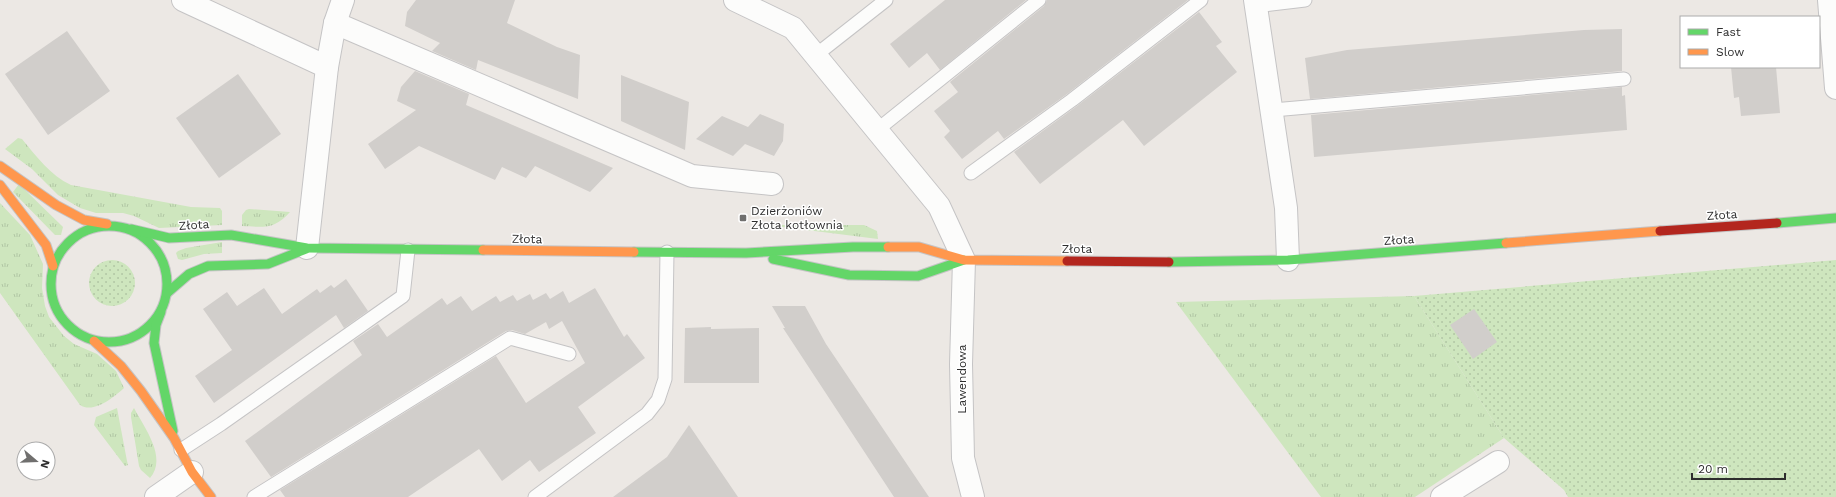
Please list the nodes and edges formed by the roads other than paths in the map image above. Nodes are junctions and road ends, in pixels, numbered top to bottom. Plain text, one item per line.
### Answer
1 (183, 0) edge
2 (343, 0) edge
3 (735, 0) edge
4 (886, 0) edge
5 (1039, 0) edge
6 (1201, 0) edge
7 (1305, 0) edge
8 (1829, 0) edge
9 (1256, 3) edge
10 (335, 23) junction
11 (816, 55) junction
12 (327, 67) junction
13 (1624, 79) dead end
14 (1836, 88) edge
15 (1273, 110) junction
16 (877, 130) junction
17 (0, 166) edge
18 (971, 173) dead end
19 (772, 184) dead end
20 (0, 185) edge
21 (1836, 218) edge
22 (112, 225) junction
23 (131, 229) junction
24 (307, 248) junction
25 (408, 250) junction
26 (667, 252) junction
27 (746, 253) junction
28 (964, 260) junction
29 (1288, 260) junction
30 (53, 266) junction
31 (167, 293) junction
32 (161, 312) junction
33 (94, 341) junction
34 (569, 354) dead end
35 (174, 438) junction
36 (181, 450) junction
37 (1498, 462) dead end
38 (192, 472) junction
39 (156, 497) edge
40 (211, 497) edge
41 (254, 497) edge
42 (535, 497) edge
43 (973, 497) edge
44 (1442, 497) edge

1 - 12 street
2 - 10 street
3 - 11 street
4 - 11 lane
5 - 16 lane
6 - 18 lane
7 - 9 lane
8 - 14 street
9 - 15 street
10 - 12 street
10 - 19 street
11 - 16 street
12 - 24 street
13 - 15 lane
15 - 29 street
16 - 28 street
17 - 22 street
20 - 30 street
21 - 29 street, Złota
22 - 23 street
22 - 30 street
23 - 24 street, Złota
23 - 31 street
24 - 25 street, Złota
24 - 31 street, Złota
25 - 26 street, Złota
25 - 36 lane
26 - 27 street, Złota
26 - 42 lane
27 - 28 street, Złota
27 - 28 street, Złota
28 - 29 street, Złota
28 - 43 street, Lawendowa
30 - 33 street
31 - 32 street
32 - 33 street
32 - 35 street
33 - 35 street
34 - 41 lane
35 - 36 street
36 - 38 street
37 - 44 street
38 - 39 street
38 - 40 street

